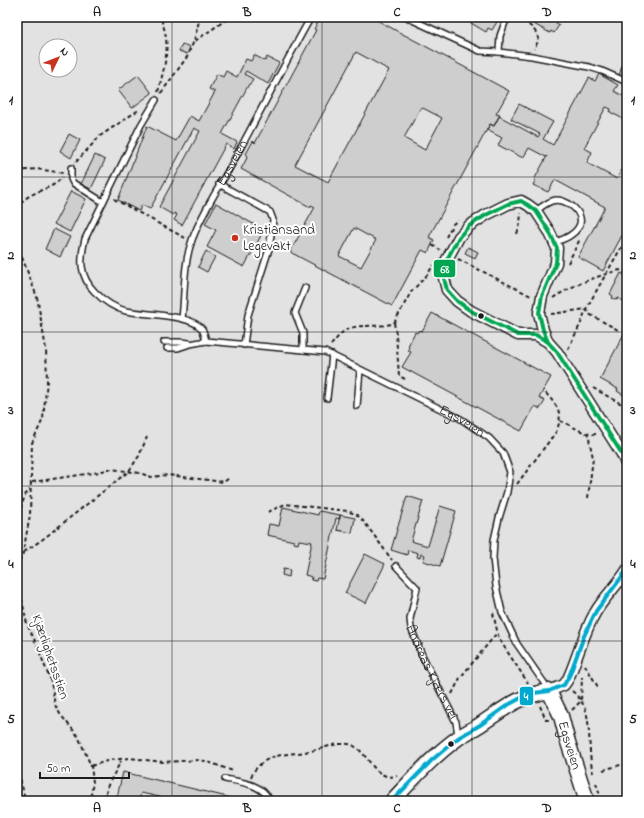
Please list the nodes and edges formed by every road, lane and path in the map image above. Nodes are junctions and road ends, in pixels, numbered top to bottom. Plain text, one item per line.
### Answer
1 (160, 17) edge
2 (230, 17) edge
3 (311, 17) edge
4 (406, 17) edge
5 (507, 17) edge
6 (517, 17) edge
7 (199, 18) edge
8 (194, 42) junction
9 (499, 52) junction
10 (532, 56) junction
11 (627, 82) edge
12 (156, 100) junction
13 (71, 168) joint
14 (17, 171) edge
15 (219, 184) junction
16 (106, 194) junction
17 (103, 202) junction
18 (519, 202) junction
19 (17, 208) edge
20 (536, 211) junction
21 (461, 218) dead end
22 (580, 225) junction
23 (517, 234) dead end
24 (445, 240) dead end
25 (192, 241) junction
26 (554, 243) junction
27 (17, 244) edge
28 (432, 245) dead end
29 (627, 245) edge
30 (443, 246) dead end
31 (445, 254) junction
32 (435, 262) dead end
33 (565, 269) dead end
34 (606, 274) junction
35 (627, 274) edge
36 (306, 288) dead end
37 (541, 300) junction
38 (586, 309) junction
39 (548, 315) dead end
40 (182, 319) junction
41 (394, 323) junction
42 (620, 331) dead end
43 (206, 341) junction
44 (164, 342) dead end
45 (548, 342) junction
46 (190, 344) junction
47 (244, 345) junction
48 (167, 348) dead end
49 (303, 350) junction
50 (325, 352) junction
51 (566, 353) dead end
52 (332, 355) junction
53 (360, 370) junction
54 (405, 379) dead end
55 (587, 385) dead end
56 (544, 390) dead end
57 (327, 398) dead end
58 (357, 406) dead end
59 (627, 407) edge
60 (560, 421) junction
61 (588, 434) junction
62 (596, 434) dead end
63 (147, 437) dead end
64 (624, 452) edge
65 (627, 466) edge
66 (129, 471) junction
67 (229, 478) dead end
68 (32, 482) junction
69 (508, 486) junction
70 (31, 488) junction
71 (588, 498) dead end
72 (268, 512) dead end
73 (17, 514) edge
74 (23, 553) junction
75 (396, 566) joint
76 (627, 570) edge
77 (492, 612) dead end
78 (497, 633) junction
79 (586, 660) dead end
80 (585, 665) junction
81 (564, 684) junction
82 (531, 687) dead end
83 (598, 687) dead end
84 (550, 691) junction
85 (581, 701) junction
86 (447, 706) junction
87 (567, 713) dead end
88 (458, 738) junction
89 (122, 760) junction
90 (627, 764) edge
91 (17, 766) edge
92 (92, 766) junction
93 (603, 770) dead end
94 (236, 772) dead end
95 (247, 775) dead end
96 (252, 776) junction
97 (398, 776) dead end
98 (225, 778) dead end
99 (250, 784) junction
100 (23, 801) edge
101 (90, 801) edge
102 (104, 801) edge
103 (270, 801) edge
104 (392, 801) edge
105 (588, 801) edge
106 (602, 801) edge

1 - 12 path
2 - 8 path
3 - 15 lane, Egsveien
4 - 9 lane
5 - 9 lane
6 - 10 path
7 - 8 path
8 - 12 path
9 - 10 lane
10 - 11 lane
12 - 13 path
12 - 16 lane
13 - 17 lane
14 - 19 path
15 - 25 lane, Egsveien
15 - 47 lane
16 - 17 lane
16 - 25 path
17 - 40 lane
18 - 20 street
18 - 23 path
18 - 31 street
20 - 22 lane
20 - 26 street
21 - 24 path
22 - 26 lane
22 - 33 path
25 - 40 lane, Egsveien
26 - 37 street
27 - 68 path
28 - 31 path
29 - 34 path
30 - 31 path
31 - 37 path
31 - 45 street
32 - 41 path
34 - 35 path
34 - 37 path
34 - 38 path
36 - 49 lane
37 - 45 street
38 - 39 path
38 - 42 path
38 - 51 path
40 - 43 lane
41 - 50 path
41 - 54 path
43 - 46 lane, Egsveien
43 - 47 lane, Egsveien
44 - 46 lane
45 - 64 street
46 - 48 lane, Egsveien
47 - 49 lane, Egsveien
49 - 50 lane, Egsveien
50 - 52 lane, Egsveien
52 - 53 lane, Egsveien
52 - 57 lane
53 - 58 lane
53 - 69 lane, Egsveien
55 - 59 path
56 - 60 path
60 - 61 path
60 - 69 path
61 - 62 path
61 - 71 path
63 - 66 path
64 - 65 street
66 - 67 path
66 - 68 path
66 - 74 path
68 - 70 path
69 - 84 lane, Egsveien
70 - 73 path
70 - 74 path, Kjærlighetsstien
72 - 75 path
74 - 92 path, Kjærlighetsstien
75 - 86 lane, Andreas Kjærs vei
76 - 81 street
77 - 78 path
78 - 82 path
78 - 86 path
79 - 80 path
80 - 83 path
80 - 85 path
81 - 84 street
81 - 85 path
84 - 88 street, Andreas Kjærs vei
84 - 105 street, Egsveien
85 - 87 path
85 - 106 path
86 - 88 lane, Andreas Kjærs vei
88 - 104 street, Andreas Kjærs vei
89 - 92 path
89 - 94 path
89 - 102 path
90 - 93 path
91 - 100 path
92 - 101 path, Kjærlighetsstien
95 - 96 path
96 - 97 path
96 - 99 path
98 - 99 lane
99 - 103 lane

